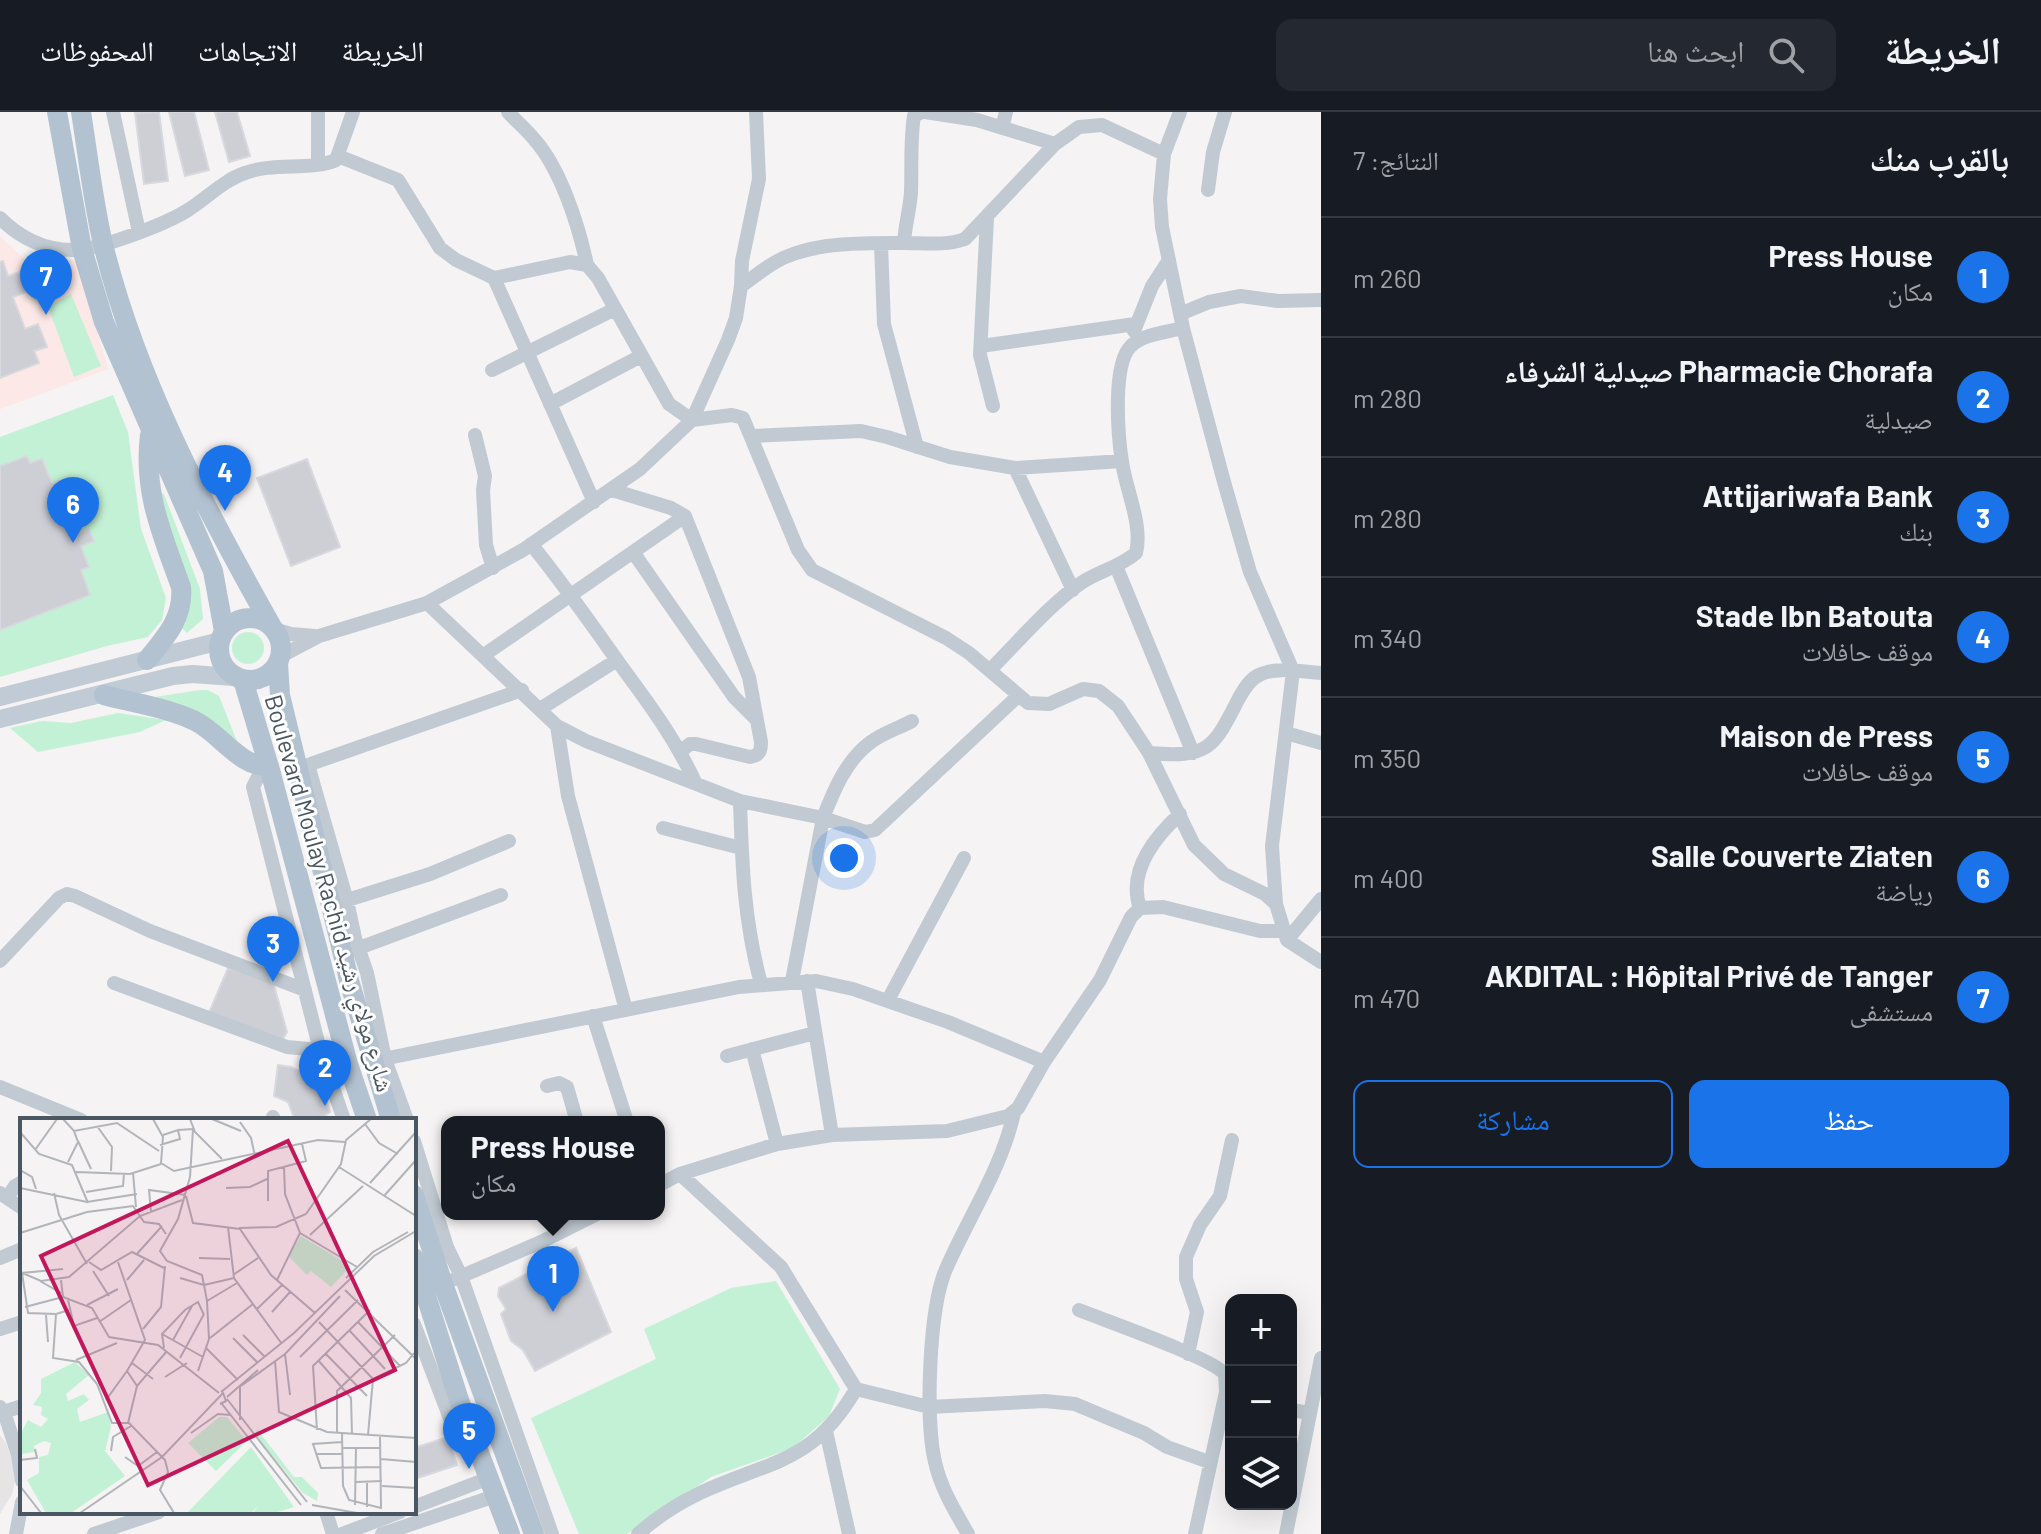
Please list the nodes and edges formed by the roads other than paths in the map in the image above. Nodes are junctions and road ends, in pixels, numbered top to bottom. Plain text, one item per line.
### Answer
1 (57, 112) edge
2 (81, 112) edge
3 (113, 112) edge
4 (318, 112) edge
5 (353, 112) edge
6 (508, 112) edge
7 (756, 112) edge
8 (924, 112) edge
9 (1006, 112) edge
10 (1113, 112) edge
11 (1180, 112) edge
12 (1225, 112) edge
13 (1080, 119) edge
14 (1102, 125) junction
15 (1002, 128) junction
16 (1055, 144) junction
17 (1164, 154) junction
18 (338, 156) junction
19 (318, 163) junction
20 (1208, 190) dead end
21 (0, 218) edge
22 (987, 218) junction
23 (139, 232) junction
24 (103, 243) junction
25 (904, 243) junction
26 (881, 244) junction
27 (82, 249) junction
28 (1169, 260) junction
29 (587, 265) junction
30 (494, 278) junction
31 (741, 286) junction
32 (1321, 300) edge
33 (615, 309) junction
34 (1182, 321) junction
35 (1135, 324) junction
36 (981, 346) junction
37 (1131, 346) junction
38 (528, 353) junction
39 (641, 356) junction
40 (492, 370) dead end
41 (550, 404) junction
42 (993, 406) dead end
43 (692, 420) junction
44 (151, 431) junction
45 (475, 435) dead end
46 (752, 436) junction
47 (917, 447) junction
48 (1122, 461) junction
49 (1015, 468) junction
50 (612, 490) junction
51 (594, 502) junction
52 (685, 516) junction
53 (531, 544) junction
54 (633, 552) junction
55 (1116, 566) junction
56 (493, 568) junction
57 (1073, 590) junction
58 (571, 594) junction
59 (427, 603) junction
60 (273, 628) junction
61 (222, 636) junction
62 (319, 636) junction
63 (484, 655) junction
64 (147, 660) junction
65 (280, 660) junction
66 (617, 660) junction
67 (990, 670) junction
68 (1293, 671) junction
69 (1321, 673) edge
70 (239, 679) junction
71 (522, 690) junction
72 (104, 695) junction
73 (1018, 696) junction
74 (0, 697) edge
75 (540, 709) junction
76 (0, 719) edge
77 (756, 719) junction
78 (912, 721) dead end
79 (557, 726) junction
80 (1286, 733) junction
81 (1321, 743) edge
82 (681, 751) junction
83 (1149, 753) junction
84 (1193, 753) junction
85 (244, 758) junction
86 (303, 767) junction
87 (269, 768) junction
88 (695, 782) junction
89 (253, 787) junction
90 (740, 801) junction
91 (1180, 814) junction
92 (823, 818) junction
93 (663, 828) dead end
94 (509, 841) dead end
95 (741, 848) junction
96 (964, 858) dead end
97 (501, 895) dead end
98 (1321, 899) edge
99 (339, 904) junction
100 (1276, 904) junction
101 (1140, 908) junction
102 (1285, 935) junction
103 (350, 952) junction
104 (0, 961) edge
105 (1321, 962) edge
106 (799, 981) junction
107 (114, 983) dead end
108 (761, 984) junction
109 (305, 990) junction
110 (888, 1000) junction
111 (626, 1010) junction
112 (593, 1016) junction
113 (815, 1033) junction
114 (752, 1049) junction
115 (320, 1050) junction
116 (727, 1056) dead end
117 (379, 1060) junction
118 (1044, 1062) junction
119 (547, 1086) dead end
120 (0, 1087) edge
121 (1014, 1113) junction
122 (575, 1116) edge
123 (625, 1116) edge
124 (76, 1118) edge
125 (343, 1118) edge
126 (366, 1118) edge
127 (391, 1118) edge
128 (406, 1118) edge
129 (832, 1135) junction
130 (1232, 1140) dead end
131 (777, 1144) junction
132 (416, 1147) edge
133 (680, 1174) junction
134 (665, 1182) edge
135 (416, 1199) edge
136 (585, 1220) edge
137 (20, 1250) edge
138 (0, 1258) edge
139 (416, 1264) edge
140 (452, 1280) junction
141 (1079, 1310) dead end
142 (20, 1323) edge
143 (0, 1329) edge
144 (416, 1329) edge
145 (1188, 1354) junction
146 (1321, 1358) edge
147 (1225, 1379) edge
148 (856, 1389) junction
149 (929, 1407) junction
150 (2, 1410) edge
151 (1225, 1410) edge
152 (1297, 1411) edge
153 (1310, 1413) junction
154 (826, 1431) junction
155 (474, 1438) junction
156 (1209, 1462) junction
157 (20, 1468) edge
158 (492, 1487) junction
159 (416, 1512) edge
160 (20, 1513) edge
161 (153, 1514) edge
162 (327, 1514) edge
163 (395, 1514) edge
164 (412, 1514) edge
165 (131, 1522) edge
166 (16, 1534) edge
167 (94, 1534) edge
168 (333, 1534) edge
169 (342, 1534) edge
170 (382, 1534) edge
171 (510, 1534) edge
172 (534, 1534) edge
173 (552, 1534) edge
174 (638, 1534) edge
175 (849, 1534) edge
176 (968, 1534) edge
177 (1195, 1534) edge
178 (1286, 1534) edge

1 - 27 main road
2 - 24 main road
3 - 23 street
4 - 19 street
5 - 18 street
6 - 29 street
7 - 31 street
8 - 15 street
8 - 25 street
9 - 15 street
10 - 14 street
11 - 17 street
12 - 20 street
13 - 14 street
13 - 16 street
14 - 17 street
15 - 16 street
16 - 22 street
17 - 28 street
18 - 19 street
18 - 30 street
19 - 23 street
21 - 27 street
22 - 25 street
22 - 36 street
23 - 24 street
24 - 27 street
24 - 60 main road
25 - 26 street
26 - 31 street
26 - 47 street
27 - 44 main road
28 - 34 street
28 - 35 street
29 - 30 street
29 - 33 street
30 - 38 street
31 - 43 street
32 - 34 street
33 - 38 street
33 - 39 street
34 - 37 street
34 - 68 street
35 - 36 street
35 - 37 street
36 - 42 street
37 - 48 street
38 - 40 street
38 - 41 street
39 - 41 street
39 - 43 street
41 - 51 street
43 - 46 street
43 - 50 street
44 - 61 main road
44 - 64 main road
45 - 56 street
46 - 47 street
46 - 67 street
47 - 49 street
48 - 49 street
48 - 55 street
49 - 57 street
50 - 51 street
50 - 52 street
51 - 53 street
52 - 54 street
52 - 77 street
53 - 56 street
53 - 58 street
54 - 58 street
54 - 77 street
55 - 57 street
55 - 84 street
56 - 59 street
57 - 67 street
58 - 63 street
58 - 66 street
59 - 62 street
59 - 63 street
60 - 61 main road
60 - 62 street
60 - 65 main road
61 - 64 street
61 - 70 main road
62 - 65 street
63 - 71 street
64 - 74 street
65 - 70 main road
65 - 86 main road, Boulevard Moulay Rachid شارع مولاي رشيد
66 - 75 street
66 - 82 street
67 - 73 street
68 - 69 street
68 - 80 street
68 - 84 street
70 - 72 street
70 - 87 main road, Boulevard Moulay Rachid شارع مولاي رشيد
71 - 75 street
71 - 86 street
72 - 76 street
72 - 85 main road
73 - 83 street
73 - 92 street
75 - 79 street
77 - 82 street
78 - 92 street
79 - 88 street
79 - 111 street
80 - 81 street
80 - 100 street
82 - 88 street
83 - 84 street
83 - 91 street
85 - 87 main road
85 - 89 street
86 - 99 main road, Boulevard Moulay Rachid شارع مولاي رشيد
87 - 89 street
87 - 126 main road, Boulevard Moulay Rachid شارع مولاي رشيد
88 - 90 street
89 - 109 street
90 - 92 street
90 - 95 street
91 - 100 street
91 - 101 street
92 - 106 street
93 - 95 street
94 - 99 street
95 - 108 street
96 - 110 street
97 - 103 street
98 - 102 street
99 - 103 main road, Boulevard Moulay Rachid شارع مولاي رشيد
100 - 102 street
101 - 102 street
101 - 118 street
102 - 105 street
103 - 117 main road, Boulevard Moulay Rachid شارع مولاي رشيد
104 - 109 street
106 - 108 street
106 - 110 street
106 - 113 street
107 - 115 street
108 - 111 street
109 - 115 street
110 - 118 street
111 - 112 street
112 - 117 street
112 - 123 street
113 - 114 street
113 - 129 street
114 - 116 street
114 - 131 street
115 - 125 street
117 - 127 main road, Boulevard Moulay Rachid شارع مولاي رشيد
117 - 128 street
118 - 121 street
119 - 122 street
120 - 124 street
121 - 129 street
121 - 149 street
129 - 131 street
130 - 145 street
131 - 133 street
132 - 140 street
133 - 134 street
133 - 148 street
135 - 140 main road
136 - 140 street
137 - 138 street
139 - 155 main road
140 - 172 main road
140 - 173 street
141 - 145 street
142 - 143 street
144 - 155 street
145 - 147 street
146 - 153 street
148 - 149 street
148 - 154 street
149 - 156 street
149 - 176 street
150 - 157 street
151 - 156 street
152 - 153 street
153 - 178 street
154 - 174 street
154 - 175 street
155 - 158 main road
156 - 177 street
158 - 159 street
158 - 171 main road
160 - 166 street
161 - 165 street
162 - 168 street
163 - 169 street
164 - 170 street
165 - 167 street

